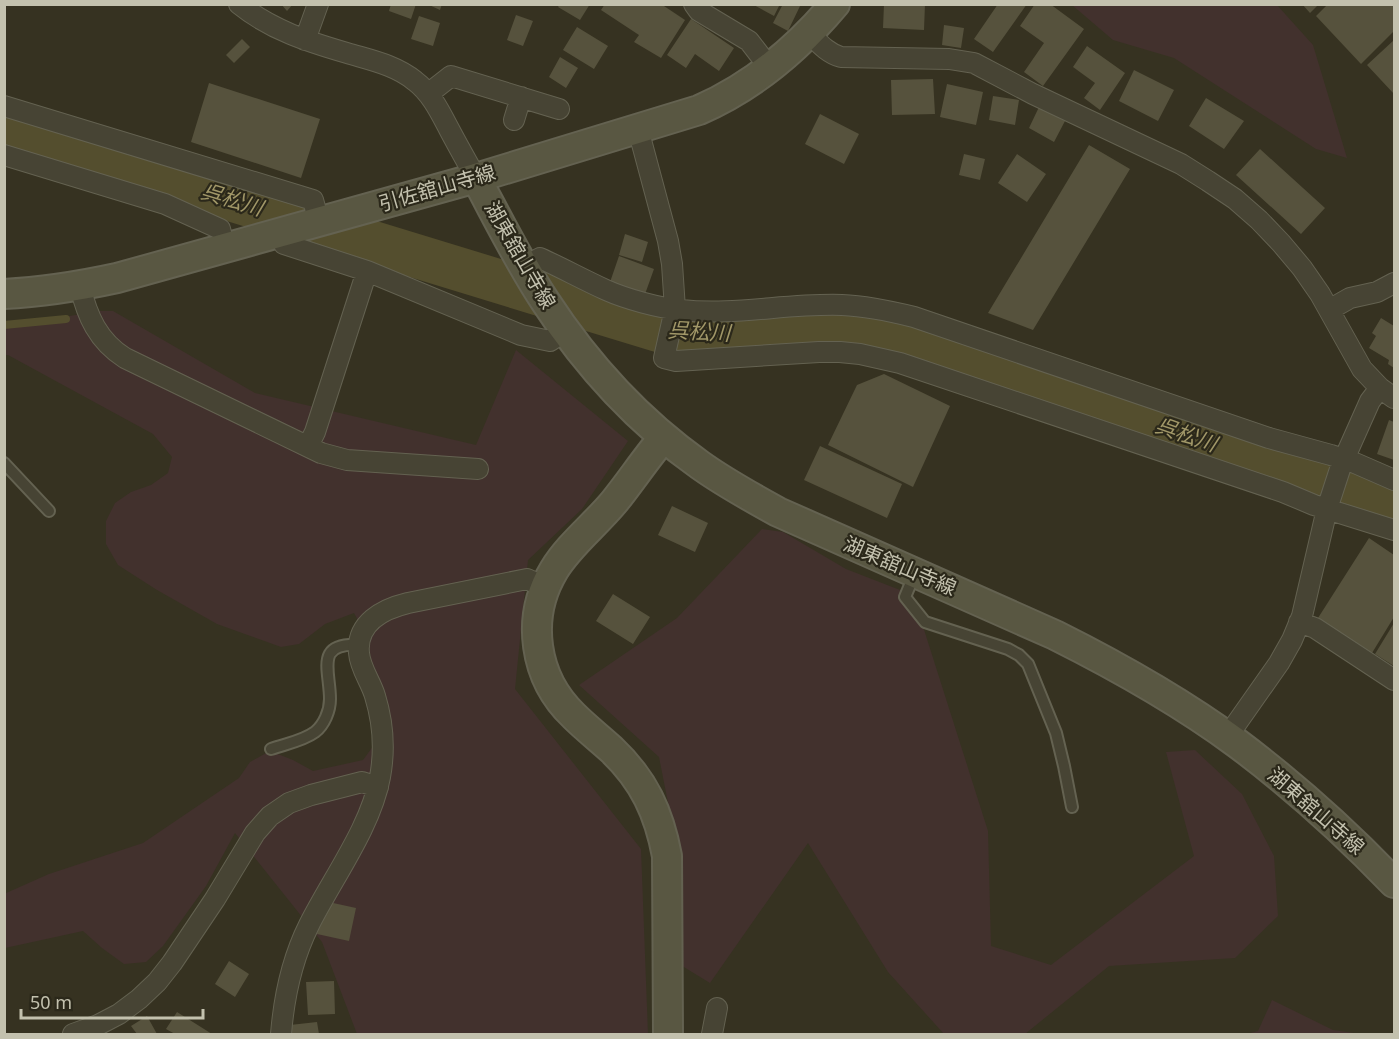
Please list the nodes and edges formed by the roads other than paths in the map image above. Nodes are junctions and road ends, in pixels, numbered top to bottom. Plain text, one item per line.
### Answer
1 (239, 4) edge
2 (318, 4) edge
3 (694, 4) edge
4 (835, 4) edge
5 (809, 33) junction
6 (305, 40) junction
7 (770, 67) junction
8 (428, 94) junction
9 (521, 97) junction
10 (4, 106) edge
11 (559, 108) dead end
12 (514, 120) dead end
13 (638, 129) junction
14 (4, 155) edge
15 (476, 178) junction
16 (325, 214) junction
17 (278, 235) junction
18 (225, 248) junction
19 (524, 267) junction
20 (367, 271) junction
21 (1395, 284) edge
22 (80, 286) junction
23 (4, 294) edge
24 (1329, 310) junction
25 (674, 314) junction
26 (563, 328) junction
27 (1387, 393) edge
28 (664, 437) junction
29 (308, 446) junction
30 (4, 463) edge
31 (1342, 463) junction
32 (478, 469) dead end
33 (1395, 480) edge
34 (1328, 506) junction
35 (50, 511) dead end
36 (1395, 530) edge
37 (915, 573) junction
38 (545, 587) junction
39 (1299, 621) junction
40 (360, 645) junction
41 (1395, 680) edge
42 (1227, 737) junction
43 (271, 749) dead end
44 (378, 787) junction
45 (1072, 807) dead end
46 (1395, 883) edge
47 (717, 1008) dead end
48 (73, 1035) edge
49 (281, 1035) edge
50 (668, 1035) edge
51 (712, 1035) edge

1 - 6 street
2 - 6 street
3 - 7 street
4 - 5 main road, 引佐舘山寺線
5 - 7 main road, 引佐舘山寺線
5 - 24 street
6 - 8 street
7 - 13 main road, 引佐舘山寺線
8 - 9 street
8 - 15 street
9 - 11 street
9 - 12 street
10 - 16 street
13 - 15 main road, 引佐舘山寺線
13 - 25 street
14 - 18 street
15 - 16 main road, 引佐舘山寺線
15 - 19 main road, 湖東舘山寺線
16 - 17 main road, 引佐舘山寺線
17 - 18 main road, 引佐舘山寺線
17 - 20 street
18 - 22 main road, 引佐舘山寺線
19 - 25 street
19 - 26 main road, 湖東舘山寺線
20 - 26 street
20 - 29 street
21 - 24 street
22 - 23 main road, 引佐舘山寺線
22 - 29 street
24 - 27 street
25 - 31 street
25 - 34 street
26 - 28 main road, 湖東舘山寺線
27 - 31 street
28 - 37 main road, 湖東舘山寺線
28 - 38 main road
29 - 32 street
30 - 35 lane
31 - 33 street
31 - 34 street
34 - 36 street
34 - 39 street
37 - 42 main road, 湖東舘山寺線
37 - 45 lane
38 - 40 street
38 - 50 main road
39 - 41 street
39 - 42 street
40 - 43 lane
40 - 44 street
42 - 46 main road, 湖東舘山寺線
44 - 48 street
44 - 49 street
47 - 51 street

